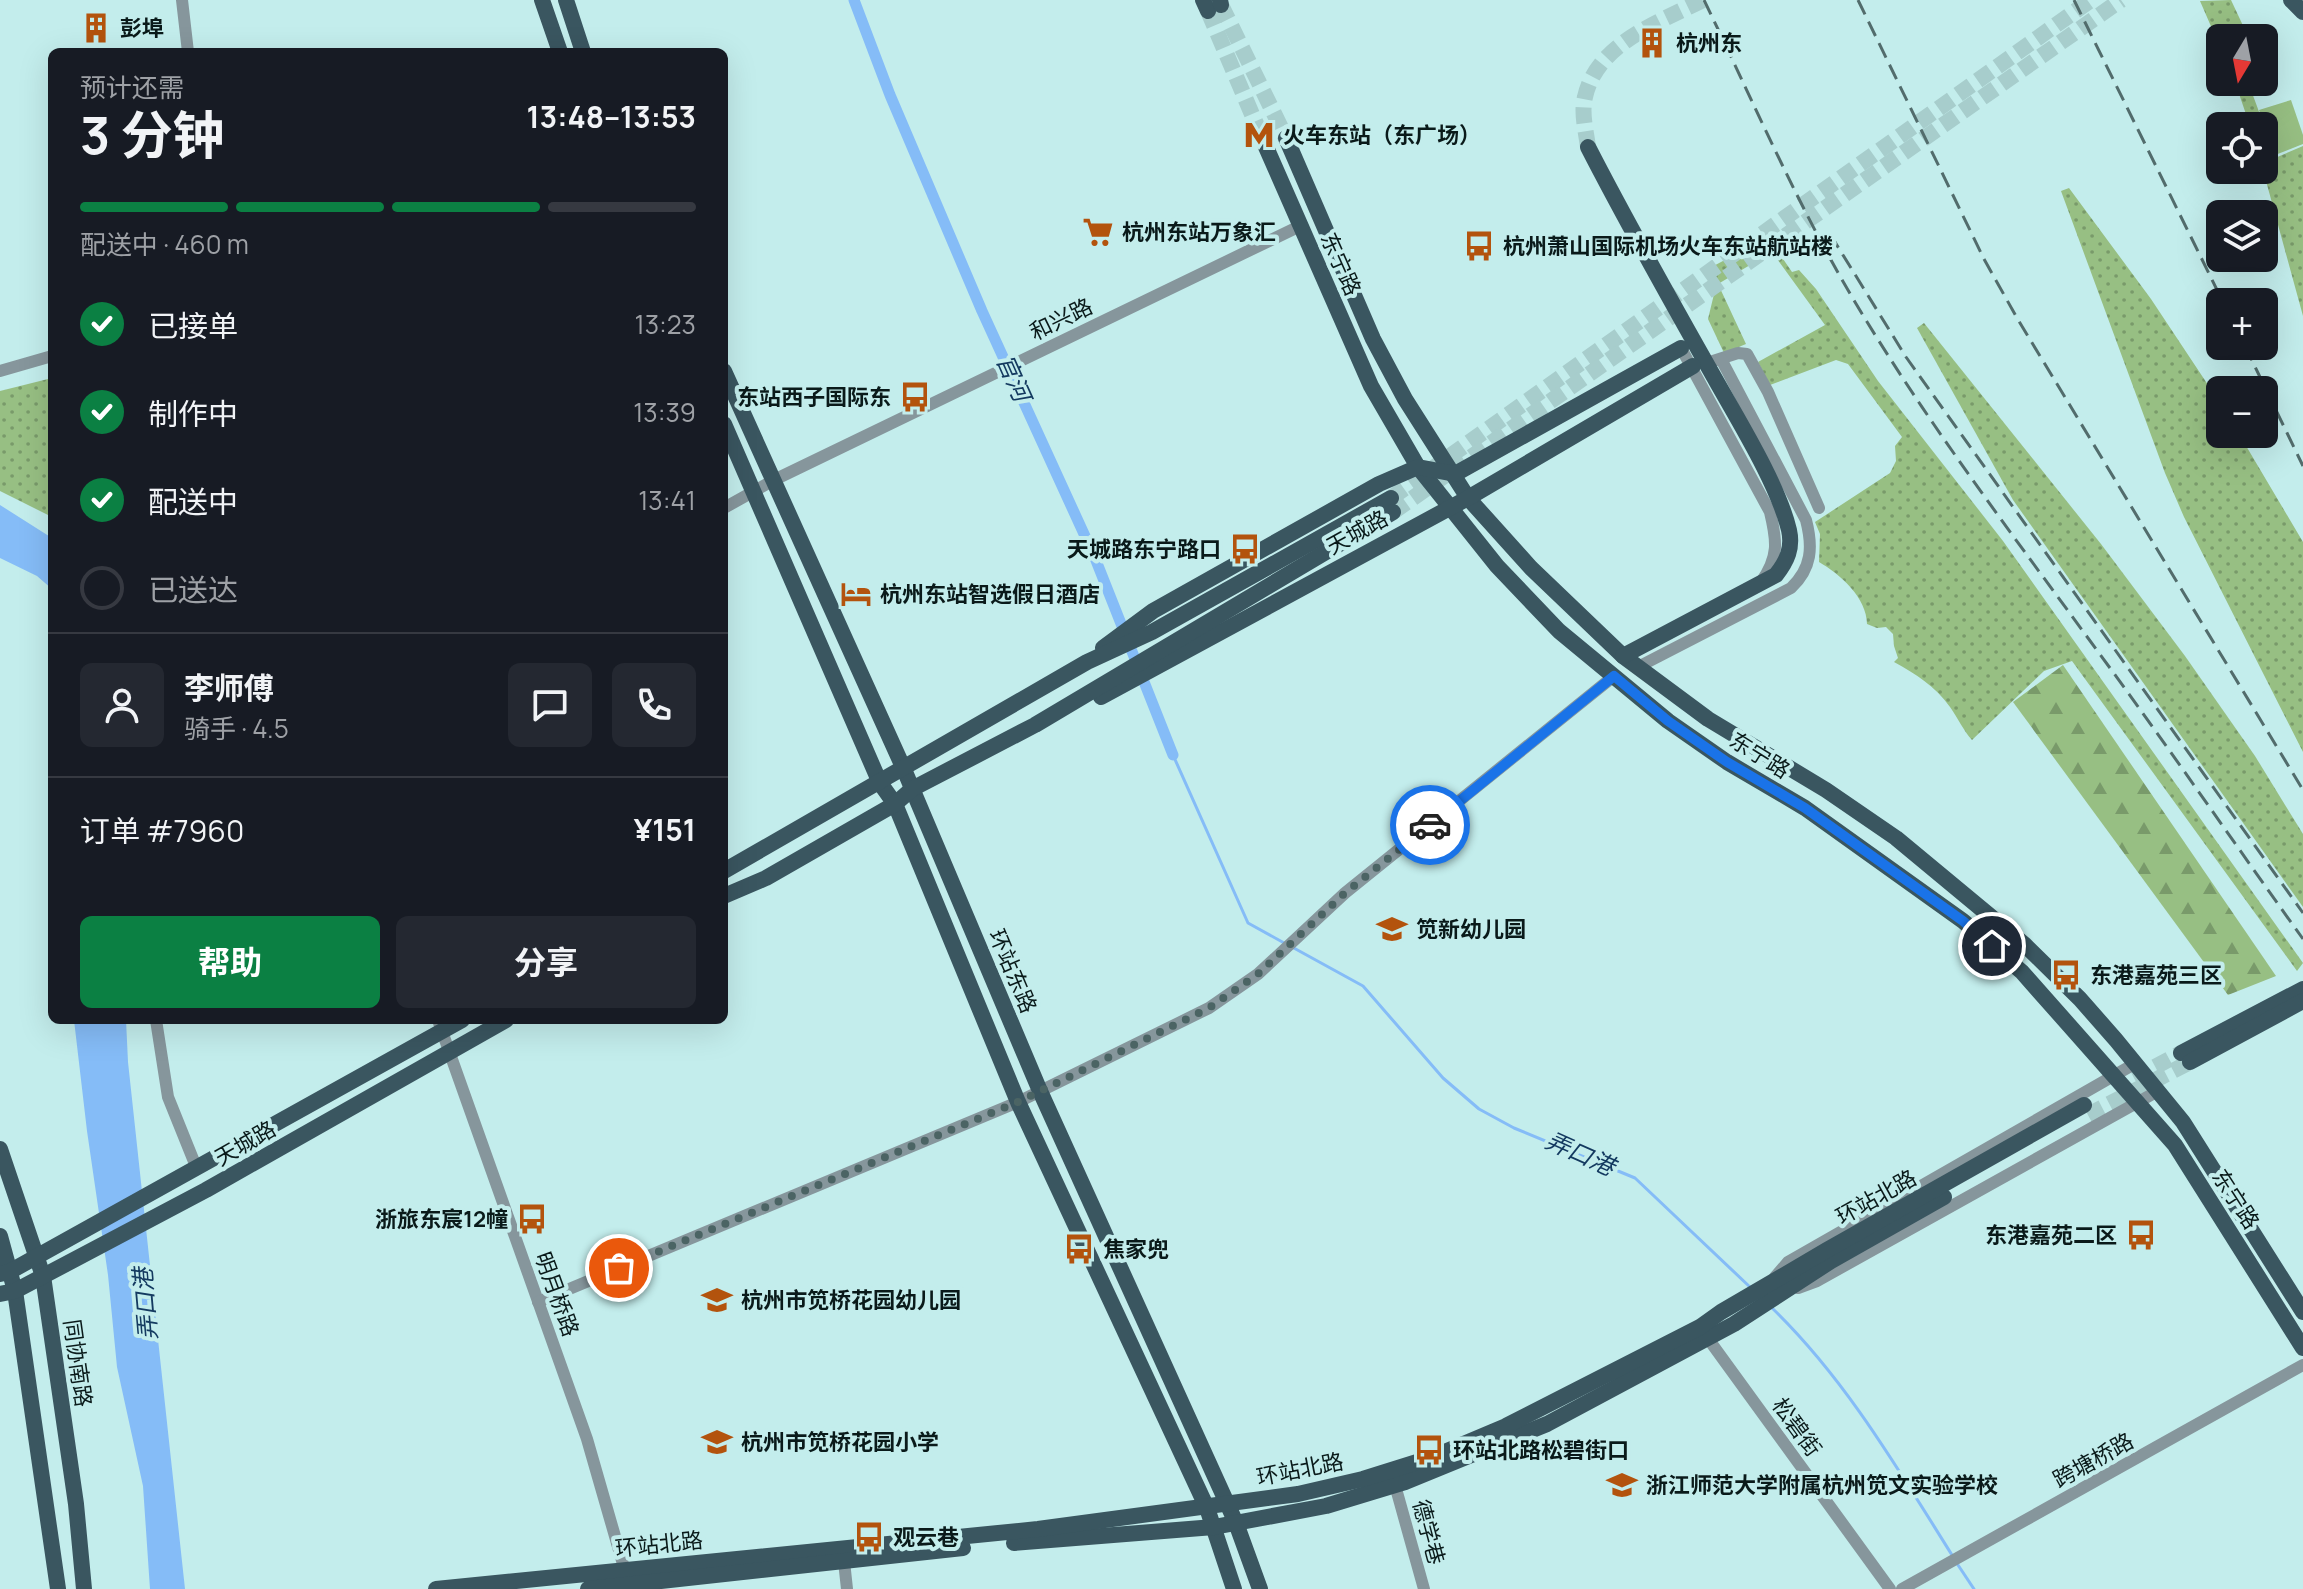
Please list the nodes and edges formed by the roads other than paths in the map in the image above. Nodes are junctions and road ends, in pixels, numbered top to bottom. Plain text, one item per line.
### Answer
1 (182, 0) edge
2 (542, 0) edge
3 (566, 0) edge
4 (2291, 0) edge
5 (2303, 12) edge
6 (188, 48) edge
7 (559, 48) edge
8 (582, 48) edge
9 (1286, 138) tunnel mouth
10 (1266, 147) tunnel mouth
11 (1588, 147) tunnel mouth
12 (1300, 226) junction
13 (1681, 348) joint
14 (48, 357) edge
15 (1721, 359) junction
16 (1693, 366) junction
17 (0, 371) edge
18 (728, 380) edge
19 (728, 433) edge
20 (1418, 467) junction
21 (1455, 474) junction
22 (774, 480) junction
23 (755, 493) junction
24 (1468, 498) junction
25 (728, 506) edge
26 (1449, 508) junction
27 (1819, 508) dead end
28 (1756, 588) junction
29 (1146, 626) junction
30 (1623, 656) junction
31 (1159, 659) junction
32 (1087, 662) junction
33 (1638, 667) junction
34 (1614, 676) junction
35 (903, 767) junction
36 (880, 783) junction
37 (912, 789) junction
38 (895, 804) junction
39 (728, 869) edge
40 (728, 894) edge
41 (2303, 989) edge
42 (2303, 1001) edge
43 (157, 1024) edge
44 (499, 1024) edge
45 (440, 1026) edge
46 (451, 1052) junction
47 (2136, 1063) junction
48 (2114, 1074) junction
49 (1040, 1091) junction
50 (2158, 1091) junction
51 (1018, 1102) junction
52 (2136, 1104) junction
53 (2086, 1110) tunnel mouth
54 (0, 1149) edge
55 (197, 1169) junction
56 (0, 1236) edge
57 (38, 1257) junction
58 (5, 1273) edge
59 (43, 1276) junction
60 (1777, 1288) junction
61 (8, 1292) edge
62 (538, 1302) junction
63 (2303, 1312) edge
64 (1704, 1333) junction
65 (2303, 1348) edge
66 (2303, 1365) edge
67 (1395, 1485) junction
68 (1227, 1506) junction
69 (1207, 1508) junction
70 (1236, 1523) junction
71 (1214, 1527) junction
72 (843, 1555) junction
73 (627, 1577) junction
74 (58, 1589) edge
75 (84, 1589) edge
76 (436, 1589) edge
77 (588, 1589) edge
78 (847, 1589) edge
79 (1234, 1589) edge
80 (1260, 1589) edge
81 (1424, 1589) edge
82 (1890, 1589) edge
83 (1902, 1589) edge

1 - 6 street
2 - 7 main road
3 - 8 main road
4 - 5 main road
9 - 21 main road, 东宁路
10 - 12 main road, 东宁路
11 - 28 main road
12 - 20 main road, 东宁路
12 - 22 street, 和兴路
13 - 16 street
13 - 21 main road
14 - 17 street
15 - 16 street
15 - 27 street
15 - 33 street
16 - 24 main road, 天城路
16 - 28 street
18 - 22 main road, 环站东路
19 - 23 main road, 环站东路
20 - 21 main road
20 - 26 main road, 东宁路
20 - 29 main road, 天城路
21 - 24 main road, 东宁路
22 - 23 street, 和兴路
22 - 35 main road, 环站东路
23 - 25 street, 和兴路
23 - 36 main road, 环站东路
24 - 26 main road, 天城路
24 - 30 main road, 东宁路
26 - 31 main road, 天城路
26 - 34 main road, 东宁路
28 - 30 main road
29 - 31 main road, 天城路
29 - 32 main road, 天城路
29 - 32 main road, 天城路
30 - 33 main road, 东宁路
31 - 37 main road, 天城路
32 - 35 main road, 天城路
33 - 47 main road, 东宁路
34 - 48 main road, 东宁路
34 - 49 street
35 - 36 main road, 天城路
35 - 37 main road, 环站东路
36 - 38 main road, 环站东路
36 - 39 main road, 天城路
37 - 38 main road, 天城路
37 - 49 main road, 环站东路
38 - 40 main road, 天城路
38 - 51 main road, 环站东路
41 - 42 main road
43 - 55 street
44 - 46 main road, 天城路
45 - 46 street, 明月桥路
45 - 55 main road, 天城路
46 - 59 main road, 天城路
46 - 62 street, 明月桥路
47 - 48 street
47 - 50 main road, 东宁路
48 - 52 main road, 东宁路
48 - 60 street
49 - 51 street
49 - 68 main road, 环站东路
50 - 52 street
50 - 63 main road, 东宁路
51 - 62 street
51 - 69 main road, 环站东路
52 - 60 street
52 - 65 main road, 东宁路
53 - 60 main road, 环站北路
54 - 57 main road, 同协南路
55 - 57 main road, 天城路
56 - 58 main road
57 - 58 main road, 天城路
57 - 59 main road, 同协南路
58 - 61 main road
59 - 61 main road, 天城路
59 - 75 main road, 同协南路
60 - 64 main road, 环站北路
61 - 74 main road
62 - 73 street, 明月桥路
64 - 67 main road, 环站北路
64 - 68 main road, 环站北路
64 - 82 street, 松碧街
66 - 83 street, 跨塘桥路
67 - 70 main road, 环站北路
67 - 81 street, 德学巷
68 - 69 main road, 环站北路
68 - 70 main road, 环站东路
69 - 71 main road, 环站东路
69 - 72 main road, 环站北路
70 - 71 main road, 环站北路
70 - 80 main road, 环站东路
71 - 72 main road, 环站北路
71 - 79 main road, 环站东路
72 - 73 main road, 环站北路
72 - 78 street
73 - 76 main road, 环站北路
73 - 77 main road, 环站北路

